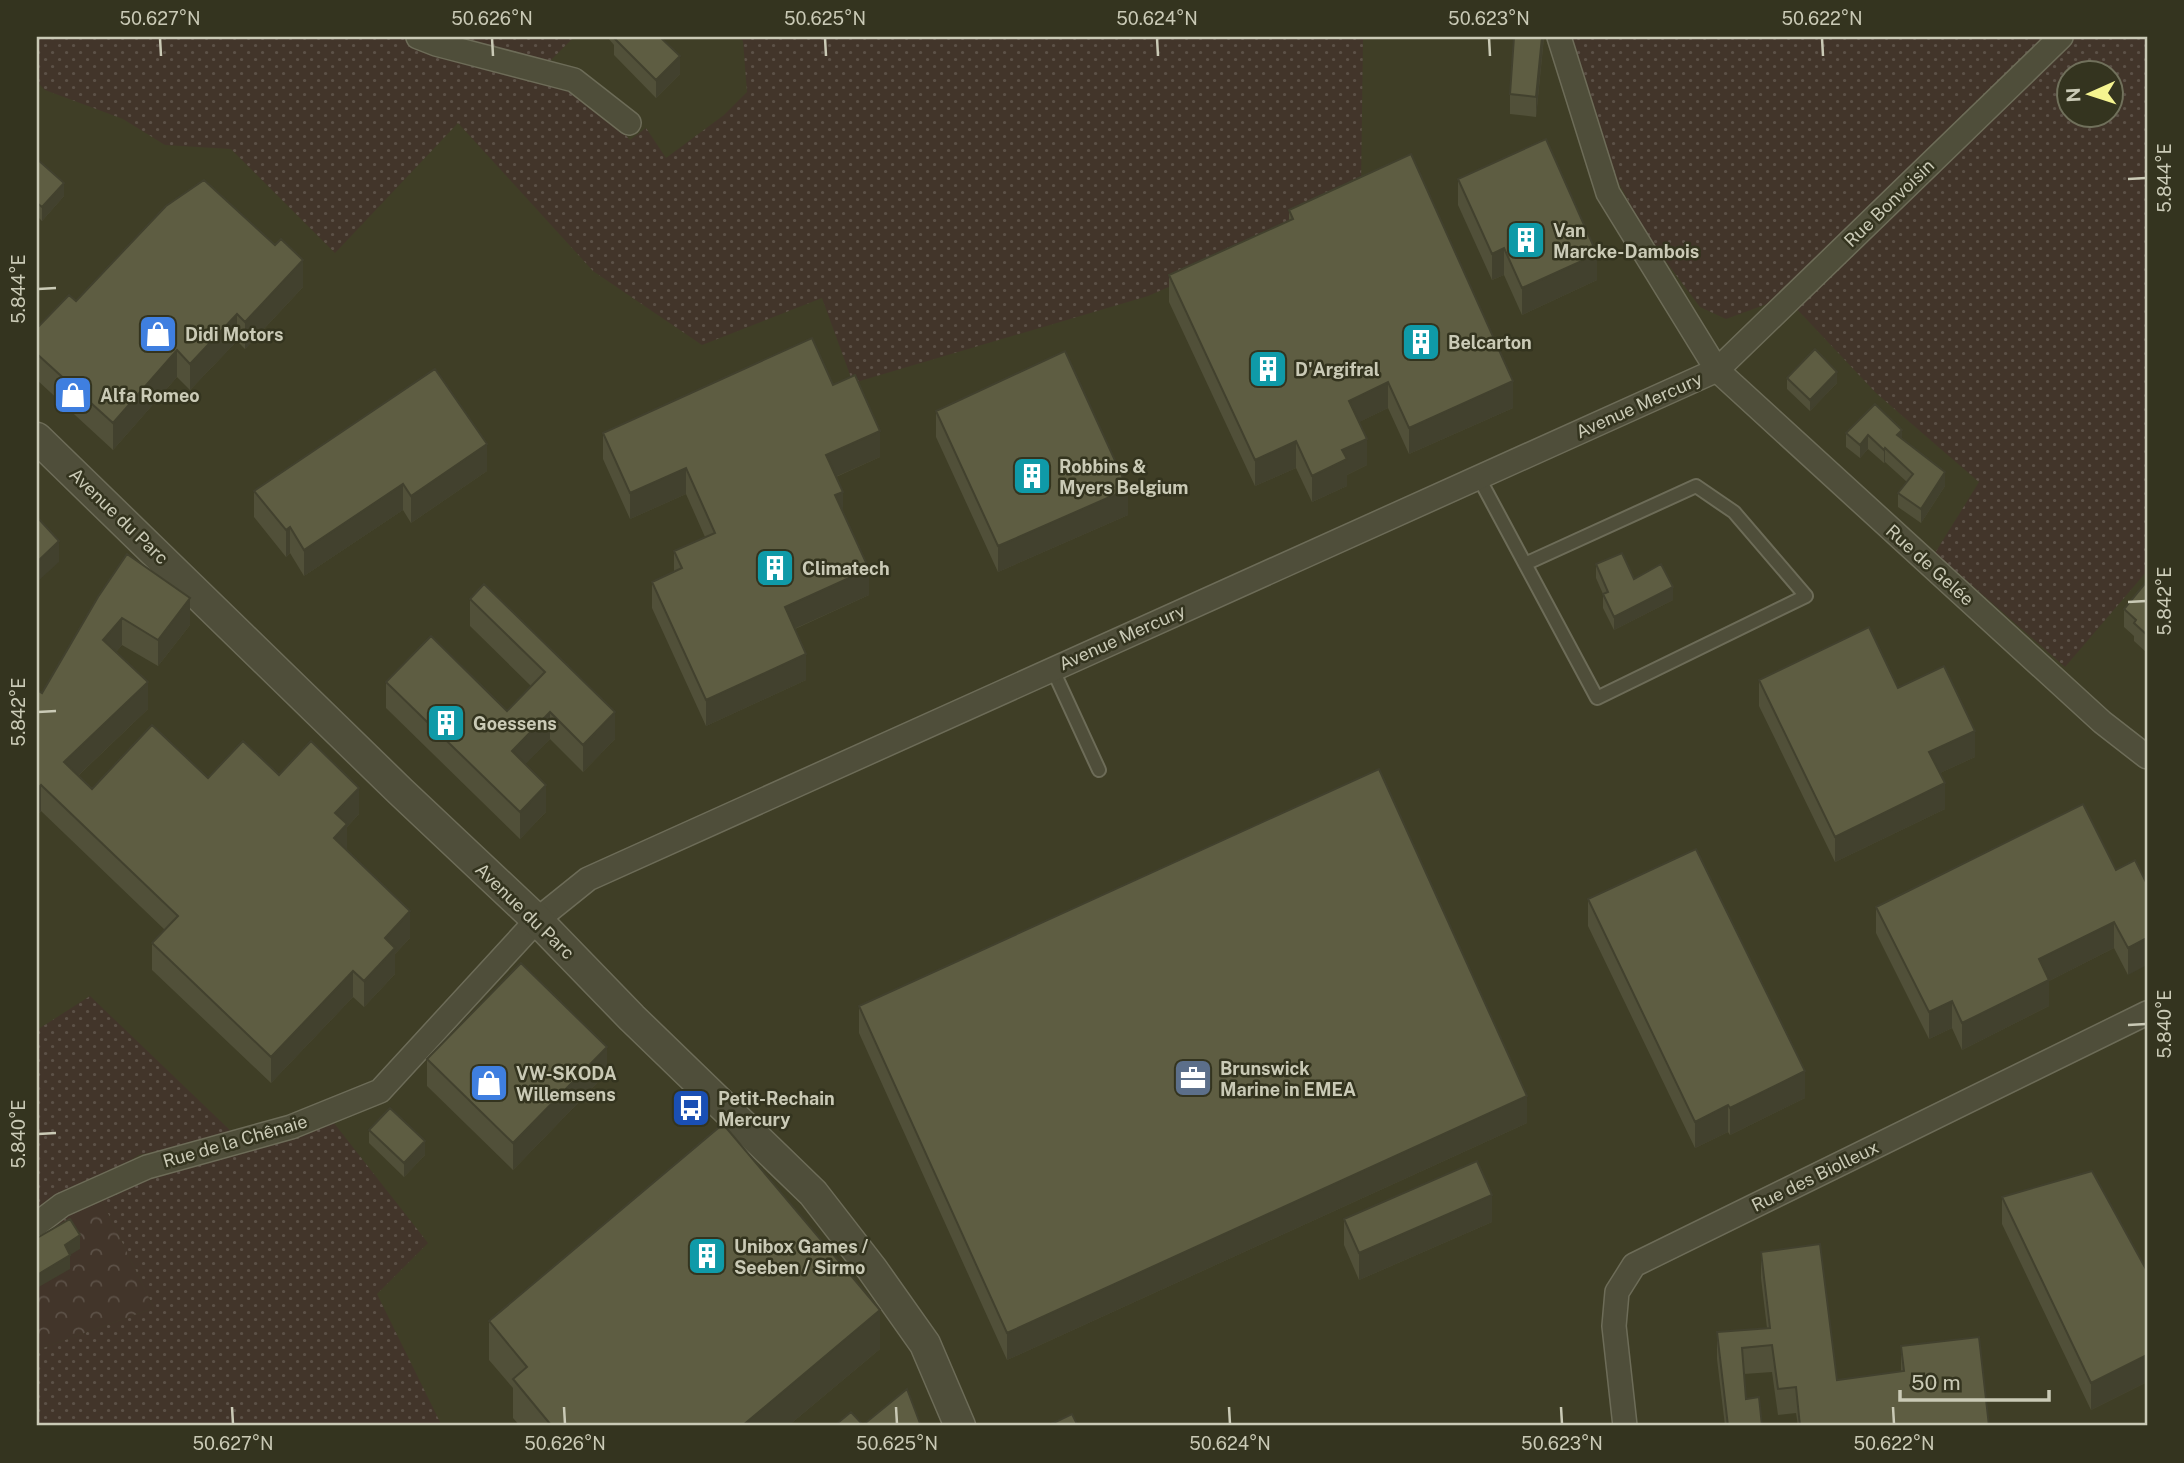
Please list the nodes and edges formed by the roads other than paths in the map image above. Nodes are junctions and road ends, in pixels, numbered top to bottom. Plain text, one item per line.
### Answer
1 (418, 37) edge
2 (1559, 37) edge
3 (2061, 37) edge
4 (629, 123) dead end
5 (1717, 370) junction
6 (37, 438) edge
7 (1479, 478) junction
8 (1525, 564) junction
9 (1052, 668) junction
10 (2147, 757) edge
11 (1099, 770) dead end
12 (537, 920) junction
13 (2147, 1013) edge
14 (37, 1224) edge
15 (960, 1426) edge
16 (1625, 1426) edge

1 - 4 street
2 - 5 street, Rue de Gelée
3 - 5 street, Rue Bonvoisin
5 - 7 street, Avenue Mercury
5 - 10 street, Rue de Gelée
6 - 12 street, Avenue du Parc
7 - 8 lane
7 - 9 street, Avenue Mercury
8 - 8 lane
9 - 11 lane
9 - 12 street, Avenue Mercury
12 - 14 street, Rue de la Chênaie
12 - 15 street, Avenue du Parc
13 - 16 street, Rue des Biolleux

